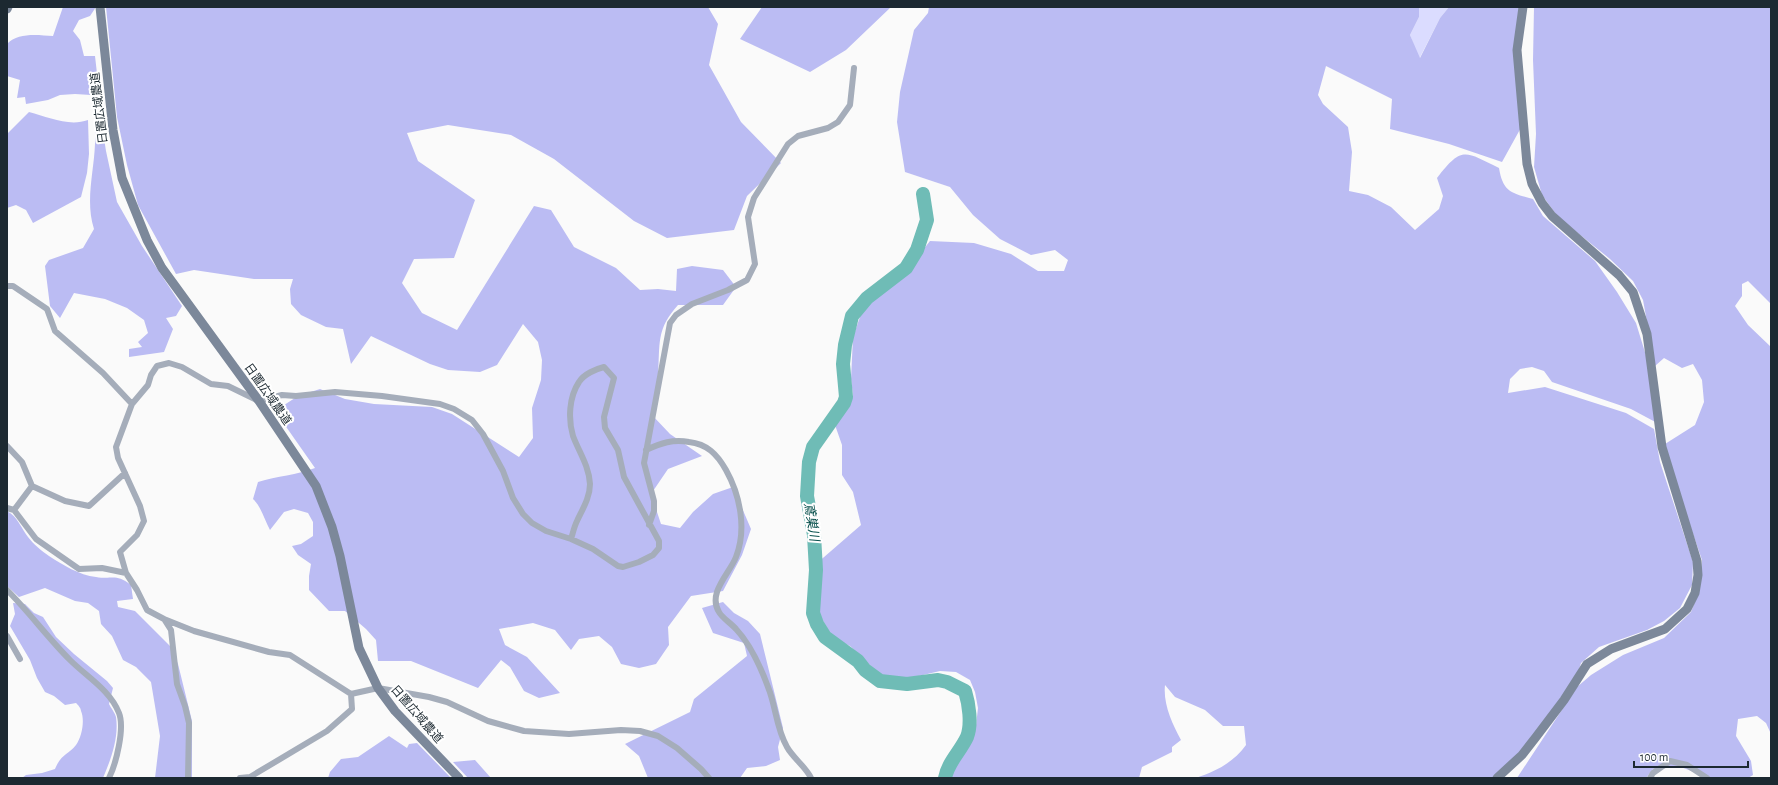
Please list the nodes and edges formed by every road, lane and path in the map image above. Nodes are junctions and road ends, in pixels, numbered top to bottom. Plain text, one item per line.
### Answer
1 (100, 7) edge
2 (1523, 7) edge
3 (854, 68) dead end
4 (7, 286) edge
5 (259, 401) junction
6 (132, 404) junction
7 (7, 446) edge
8 (646, 450) junction
9 (125, 473) junction
10 (32, 486) junction
11 (7, 508) edge
12 (14, 510) junction
13 (649, 525) junction
14 (571, 538) junction
15 (126, 573) junction
16 (7, 590) edge
17 (164, 619) junction
18 (7, 636) edge
19 (20, 659) dead end
20 (378, 688) junction
21 (351, 694) junction
22 (109, 778) edge
23 (188, 778) edge
24 (240, 778) edge
25 (459, 778) edge
26 (709, 778) edge
27 (811, 778) edge
28 (1497, 778) edge
29 (1650, 778) edge
30 (1707, 778) edge

1 - 5 street, 日置広域農道
2 - 28 street
3 - 8 street
4 - 6 street
5 - 6 street
5 - 14 street
5 - 20 street, 日置広域農道
6 - 9 street
7 - 10 street
8 - 13 street
8 - 27 street
9 - 10 street
9 - 15 street
10 - 12 street
11 - 12 street
12 - 15 street
13 - 14 street
13 - 14 street
15 - 17 street
16 - 22 street
17 - 21 street
17 - 23 street
18 - 19 street
20 - 21 street
20 - 25 street, 日置広域農道
20 - 26 street
21 - 24 street
29 - 30 street

